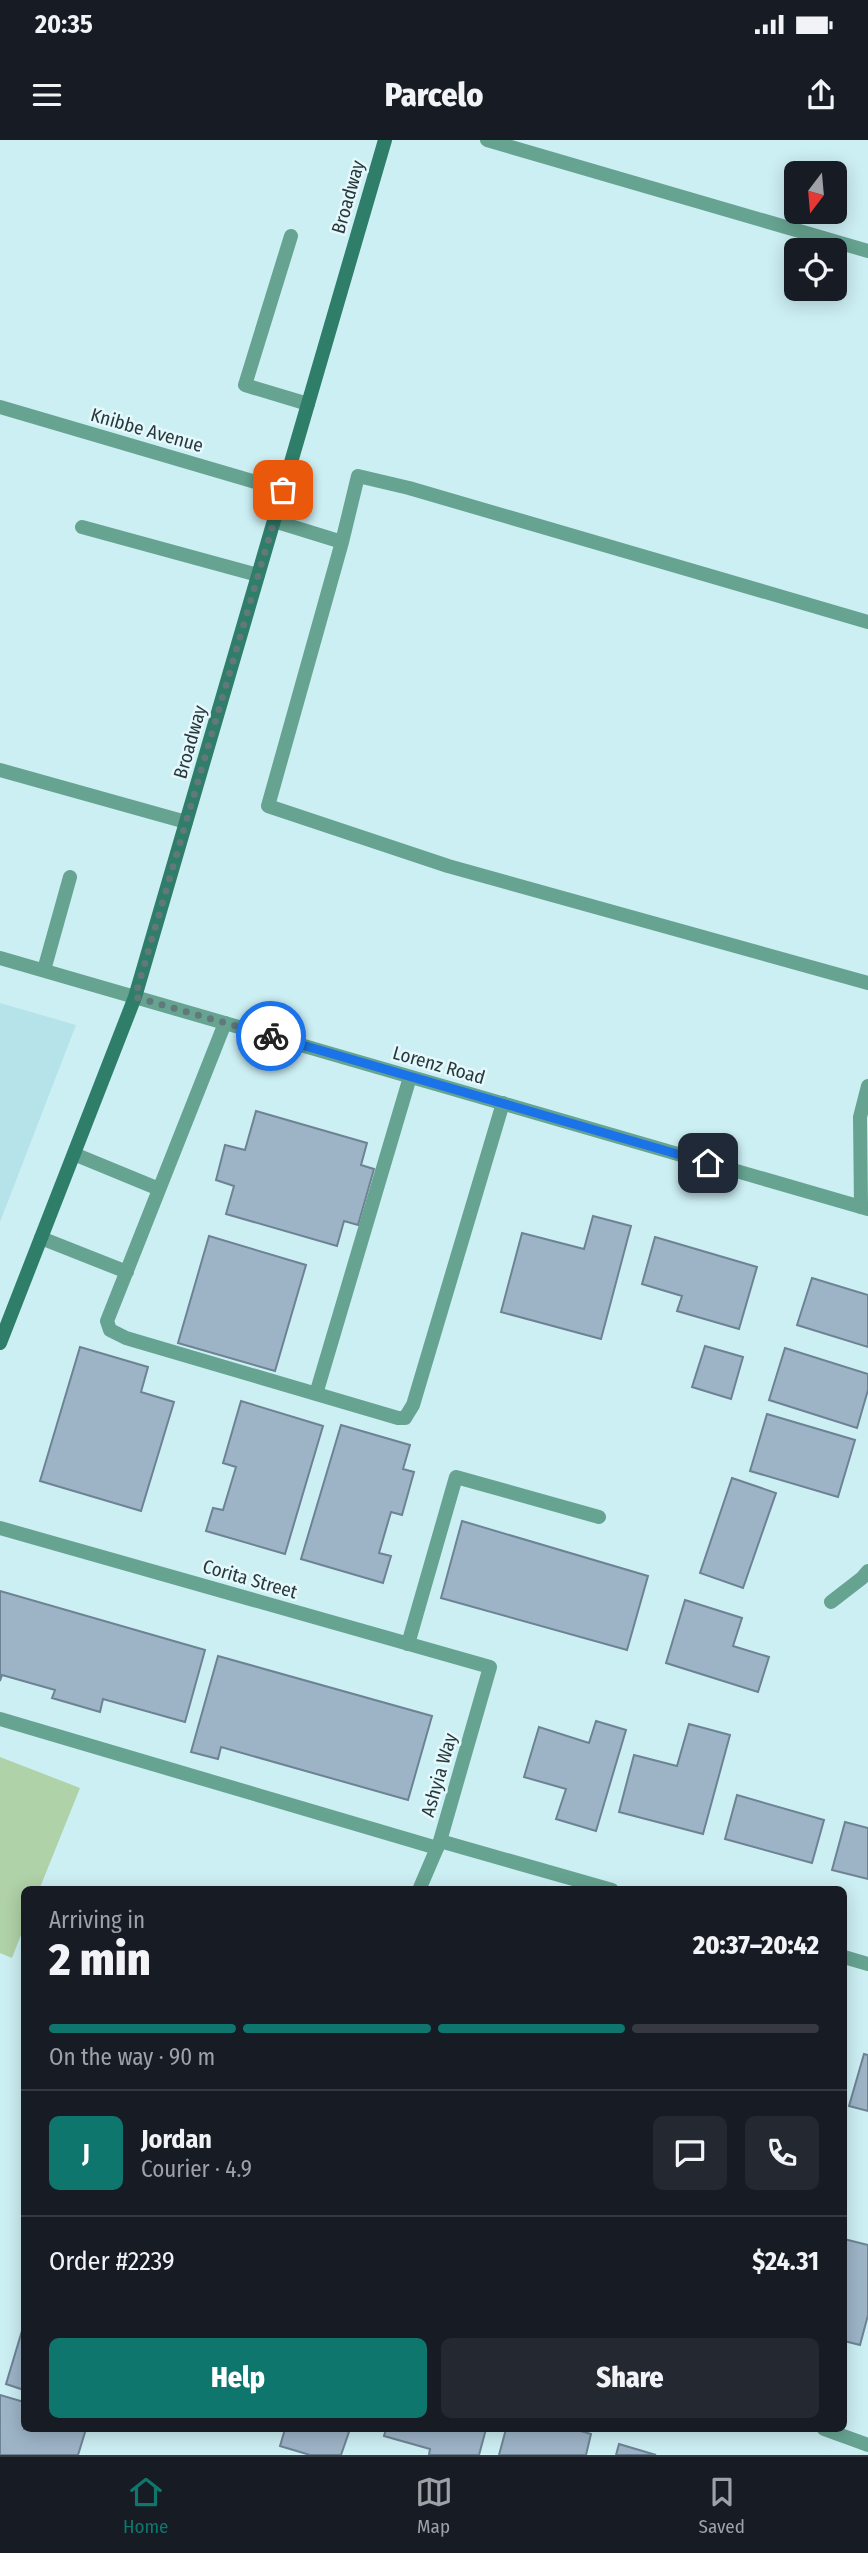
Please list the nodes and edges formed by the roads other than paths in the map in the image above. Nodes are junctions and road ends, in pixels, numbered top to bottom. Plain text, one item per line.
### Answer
1 (385, 140) edge
2 (487, 140) edge
3 (291, 236) dead end
4 (868, 251) edge
5 (308, 404) junction
6 (0, 407) edge
7 (283, 490) junction
8 (274, 522) junction
9 (82, 527) dead end
10 (342, 542) junction
11 (258, 575) junction
12 (868, 622) edge
13 (0, 770) edge
14 (186, 822) junction
15 (70, 877) dead end
16 (0, 958) edge
17 (44, 970) junction
18 (868, 983) edge
19 (135, 997) junction
20 (225, 1023) junction
21 (410, 1077) junction
22 (868, 1086) edge
23 (503, 1103) junction
24 (74, 1154) junction
25 (159, 1189) junction
26 (865, 1208) edge
27 (41, 1238) junction
28 (127, 1272) junction
29 (0, 1343) edge
30 (316, 1394) junction
31 (599, 1517) dead end
32 (0, 1528) edge
33 (868, 1571) edge
34 (831, 1602) dead end
35 (408, 1644) junction
36 (490, 1667) joint
37 (0, 1719) edge
38 (439, 1844) junction
39 (421, 1886) edge
40 (597, 1886) edge
41 (847, 1958) edge
42 (868, 1964) edge
43 (832, 2432) edge
44 (868, 2445) edge

1 - 5 main road, Broadway
2 - 4 street
3 - 5 street
5 - 7 main road, Broadway
6 - 7 street, Knibbe Avenue
7 - 8 main road, Broadway
8 - 10 street
8 - 11 main road, Broadway
9 - 11 street
10 - 12 street
10 - 18 street
11 - 14 main road, Broadway
13 - 14 street
14 - 19 main road, Broadway
15 - 17 street
16 - 17 street, Lorenz Road
17 - 19 street, Lorenz Road
19 - 20 street, Lorenz Road
19 - 24 main road, Broadway
20 - 21 street, Lorenz Road
20 - 25 street
21 - 23 street, Lorenz Road
21 - 30 street
22 - 26 street
23 - 26 street, Lorenz Road
23 - 30 street
24 - 25 street
24 - 27 main road, Broadway
25 - 28 street
27 - 28 street
27 - 29 main road, Broadway
28 - 30 street
31 - 35 street
32 - 35 street, Corita Street
33 - 34 street
35 - 36 street, Corita Street
36 - 38 street, Ashyia Way
37 - 38 street
38 - 39 street, Ashyia Way
38 - 40 street
41 - 42 street
43 - 44 street

